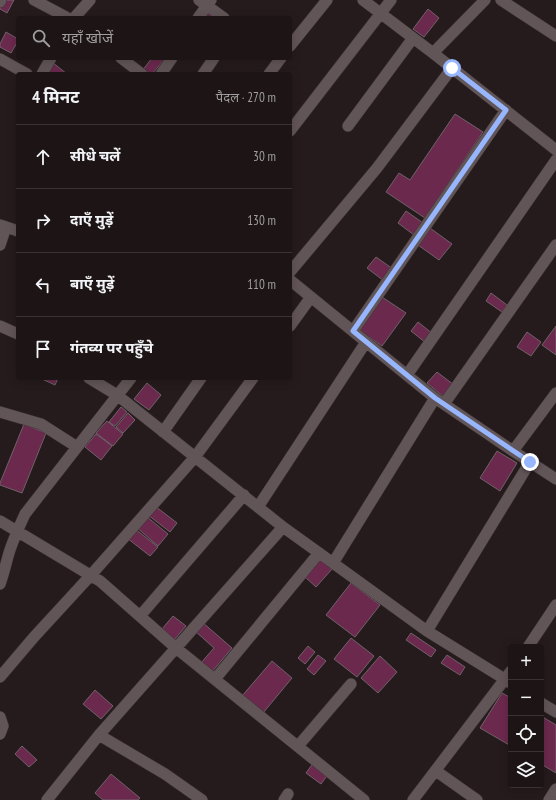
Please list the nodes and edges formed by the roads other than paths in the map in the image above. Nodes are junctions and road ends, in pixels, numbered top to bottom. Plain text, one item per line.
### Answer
1 (34, 0) edge
2 (90, 0) edge
3 (327, 0) edge
4 (363, 0) edge
5 (391, 0) edge
6 (485, 0) edge
7 (501, 0) edge
8 (205, 2) edge
9 (380, 14) junction
10 (64, 16) edge
11 (76, 16) edge
12 (199, 16) edge
13 (222, 16) edge
14 (556, 36) edge
15 (413, 38) junction
16 (292, 44) edge
17 (433, 53) junction
18 (0, 59) edge
19 (50, 60) edge
20 (124, 60) edge
21 (171, 60) edge
22 (213, 60) edge
23 (280, 60) edge
24 (452, 68) junction
25 (23, 72) edge
26 (43, 72) edge
27 (139, 72) edge
28 (162, 72) edge
29 (204, 72) edge
30 (270, 72) edge
31 (506, 110) junction
32 (348, 126) dead end
33 (292, 127) edge
34 (556, 150) edge
35 (556, 160) edge
36 (3, 226) edge
37 (16, 230) edge
38 (556, 245) edge
39 (0, 246) edge
40 (292, 270) edge
41 (292, 282) edge
42 (311, 297) junction
43 (292, 323) edge
44 (0, 326) edge
45 (353, 331) junction
46 (16, 333) edge
47 (366, 342) junction
48 (407, 375) junction
49 (92, 380) edge
50 (129, 380) edge
51 (200, 380) edge
52 (252, 380) edge
53 (556, 393) edge
54 (116, 395) junction
55 (440, 401) junction
56 (0, 412) edge
57 (163, 432) junction
58 (77, 446) junction
59 (513, 451) junction
60 (195, 457) junction
61 (530, 462) junction
62 (556, 479) edge
63 (244, 495) junction
64 (258, 507) junction
65 (0, 521) edge
66 (284, 527) junction
67 (17, 531) junction
68 (319, 553) junction
69 (333, 563) junction
70 (91, 576) junction
71 (0, 584) edge
72 (556, 605) edge
73 (140, 616) junction
74 (427, 631) junction
75 (530, 644) edge
76 (176, 648) junction
77 (0, 677) edge
78 (508, 677) edge
79 (215, 679) junction
80 (508, 679) edge
81 (351, 684) dead end
82 (544, 704) edge
83 (556, 712) edge
84 (0, 717) edge
85 (0, 734) edge
86 (99, 735) junction
87 (298, 746) junction
88 (436, 771) junction
89 (556, 789) edge
90 (418, 798) edge
91 (47, 800) edge
92 (202, 800) edge
93 (364, 800) edge
94 (477, 800) edge
95 (549, 800) edge

1 - 10 street
2 - 11 street
3 - 16 street
4 - 9 street
5 - 9 street
6 - 17 street
7 - 14 street
8 - 12 street
8 - 13 street
9 - 15 street
9 - 33 street
15 - 17 street
15 - 32 street
17 - 24 street
18 - 25 street
19 - 26 street
20 - 27 street
21 - 28 street
22 - 29 street
23 - 30 street
24 - 31 street
24 - 40 street
31 - 34 street
31 - 45 street
35 - 48 street
36 - 37 street
36 - 39 street
38 - 55 street
41 - 42 street
42 - 43 street
42 - 45 street
44 - 46 street
45 - 47 street
47 - 48 street
47 - 64 street
48 - 55 street
49 - 54 street
50 - 54 street
51 - 57 street
52 - 60 street
53 - 59 street
54 - 57 street
54 - 58 street
55 - 59 street
55 - 69 street
56 - 58 street
57 - 60 street
58 - 67 street
59 - 61 street
60 - 63 street
60 - 70 street
61 - 62 street
61 - 74 street
63 - 64 street
63 - 73 street
64 - 66 street
65 - 67 street
66 - 68 street
66 - 76 street
67 - 70 street
67 - 71 street
68 - 69 street
68 - 79 street
69 - 74 street
70 - 73 street
70 - 77 street
72 - 75 street
73 - 76 street
74 - 78 street
76 - 79 street
76 - 86 street
79 - 87 street
80 - 88 street
81 - 87 street
82 - 83 street
84 - 85 street
86 - 91 street
86 - 92 street
87 - 93 street
88 - 90 street
88 - 94 street
89 - 95 street

